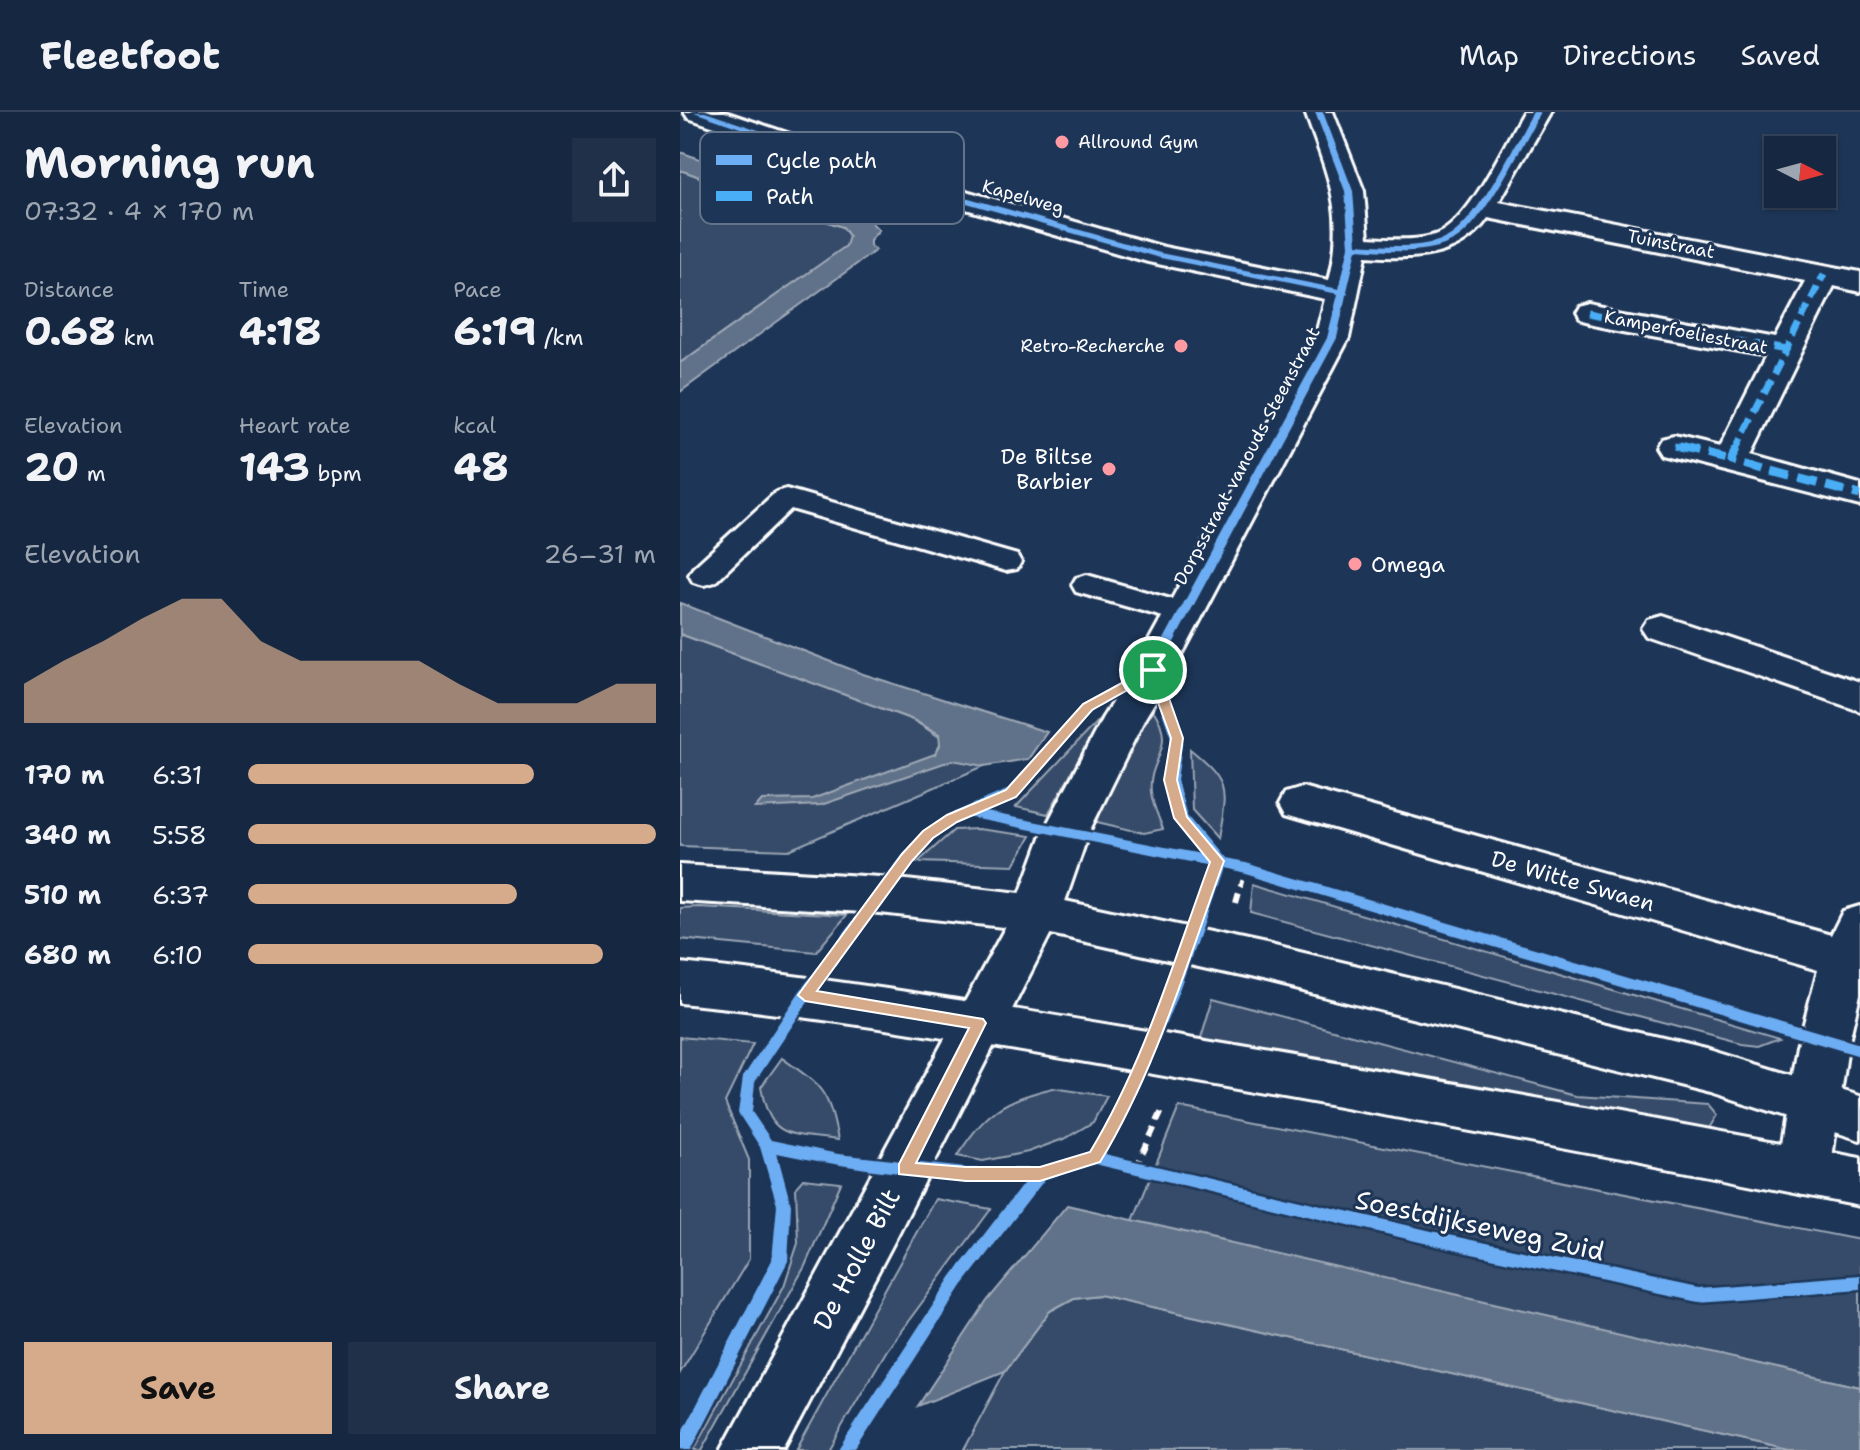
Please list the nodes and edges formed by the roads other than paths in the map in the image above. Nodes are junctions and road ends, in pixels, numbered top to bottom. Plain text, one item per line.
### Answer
1 (698, 112) edge
2 (1319, 112) edge
3 (1537, 112) edge
4 (757, 132) edge
5 (964, 199) edge
6 (1481, 207) junction
7 (1353, 246) junction
8 (1824, 274) junction
9 (1860, 282) edge
10 (1344, 293) junction
11 (1587, 313) dead end
12 (1786, 350) junction
13 (1674, 447) dead end
14 (1731, 460) junction
15 (1860, 495) edge
16 (1006, 562) dead end
17 (704, 575) dead end
18 (1087, 585) dead end
19 (1184, 613) junction
20 (1663, 629) dead end
21 (1860, 697) edge
22 (1302, 803) dead end
23 (680, 883) edge
24 (1037, 913) junction
25 (1852, 941) edge
26 (680, 983) edge
27 (978, 1023) junction
28 (1837, 1110) edge
29 (1803, 1172) junction
30 (1860, 1182) edge
31 (752, 1450) edge

1 - 4 street, Kapelweg
2 - 7 street, Dorpsstraat vanouds Steenstraat
3 - 6 street
5 - 10 street, Kapelweg
6 - 7 street
6 - 8 street, Tuinstraat
7 - 10 street, Dorpsstraat vanouds Steenstraat
8 - 9 street, Tuinstraat
8 - 12 street, Kamperfoeliestraat
10 - 19 street, Dorpsstraat vanouds Steenstraat
11 - 12 street, Kamperfoeliestraat
12 - 14 street, Kamperfoeliestraat
13 - 14 street
14 - 15 street
16 - 17 lane
18 - 19 lane
19 - 24 street, Dorpsstraat vanouds Steenstraat
20 - 21 street
22 - 25 street, De Witte Swaen
23 - 24 street
24 - 27 street, Dorpsstraat vanouds Steenstraat
24 - 28 street
25 - 28 street, De Witte Swaen
26 - 27 street
27 - 29 street
27 - 31 street, De Holle Bilt
28 - 29 street, De Witte Swaen
29 - 30 street

